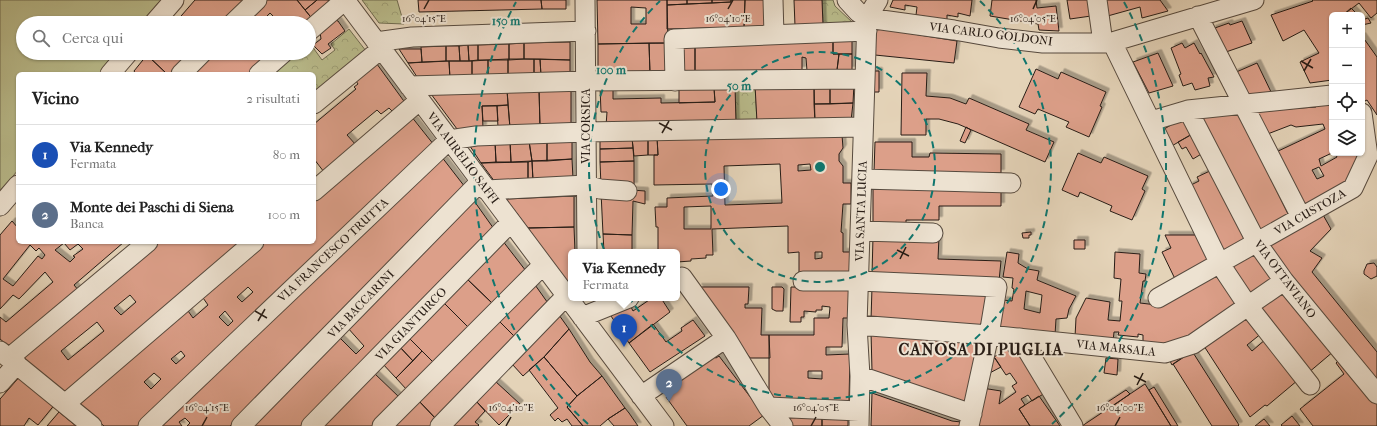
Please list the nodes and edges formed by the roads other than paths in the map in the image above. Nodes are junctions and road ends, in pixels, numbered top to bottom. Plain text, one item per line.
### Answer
1 (174, 0) edge
2 (257, 0) edge
3 (345, 0) edge
4 (586, 0) edge
5 (773, 0) edge
6 (847, 0) edge
7 (878, 0) edge
8 (1097, 0) edge
9 (1254, 0) edge
10 (160, 16) edge
11 (240, 16) edge
12 (1198, 16) junction
13 (316, 25) edge
14 (867, 25) junction
15 (586, 31) junction
16 (774, 35) junction
17 (1108, 42) junction
18 (379, 46) junction
19 (195, 60) edge
20 (275, 60) edge
21 (183, 72) edge
22 (260, 72) edge
23 (865, 79) junction
24 (675, 80) junction
25 (586, 81) junction
26 (414, 93) junction
27 (1329, 95) edge
28 (316, 102) edge
29 (1242, 104) junction
30 (1188, 110) junction
31 (1364, 120) edge
32 (1151, 121) junction
33 (863, 127) junction
34 (586, 132) junction
35 (449, 140) junction
36 (1372, 155) edge
37 (862, 179) junction
38 (1011, 183) dead end
39 (16, 186) edge
40 (484, 186) junction
41 (586, 186) junction
42 (316, 189) edge
43 (627, 191) dead end
44 (0, 206) edge
45 (1301, 217) junction
46 (511, 222) junction
47 (860, 231) junction
48 (933, 233) dead end
49 (1257, 243) junction
50 (146, 244) edge
51 (252, 244) edge
52 (587, 249) edge
53 (1220, 264) junction
54 (543, 265) junction
55 (680, 279) edge
56 (803, 281) dead end
57 (859, 281) junction
58 (1284, 282) junction
59 (568, 290) edge
60 (1158, 298) dead end
61 (571, 301) edge
62 (576, 301) edge
63 (622, 301) edge
64 (1248, 306) junction
65 (582, 317) junction
66 (857, 325) junction
67 (989, 335) junction
68 (726, 338) junction
69 (1020, 338) junction
70 (9, 358) edge
71 (860, 376) junction
72 (0, 383) edge
73 (1310, 385) dead end
74 (1377, 394) edge
75 (641, 396) junction
76 (65, 404) junction
77 (859, 418) edge
78 (775, 420) edge
79 (970, 420) edge
80 (92, 426) edge
81 (148, 426) edge
82 (241, 426) edge
83 (311, 426) edge
84 (382, 426) edge
85 (440, 426) edge
86 (664, 426) edge
87 (1073, 426) edge

1 - 10 street
2 - 11 street
3 - 13 street
3 - 18 street, VIA AURELIO SAFFI
4 - 15 street, VIA CORSICA
5 - 16 street
6 - 14 street
7 - 14 street
8 - 17 street
9 - 12 street, VIA CARLO GOLDONI
12 - 17 street, VIA CARLO GOLDONI
12 - 29 street
14 - 16 street, VIA CARLO GOLDONI
14 - 17 street, VIA CARLO GOLDONI
14 - 23 street, VIA SANTA LUCIA
15 - 18 street
15 - 25 street, VIA CORSICA
16 - 24 street, VIA CARLO GOLDONI
17 - 32 street
18 - 26 street, VIA AURELIO SAFFI
18 - 28 street
19 - 21 street
20 - 22 street
23 - 24 street
23 - 33 street, VIA SANTA LUCIA
24 - 25 street
25 - 26 street
25 - 34 street, VIA CORSICA
26 - 35 street, VIA AURELIO SAFFI
26 - 42 street
27 - 29 street
29 - 30 street
29 - 45 street
30 - 32 street
30 - 49 street, VIA OTTAVIANO
31 - 36 street, VIA CUSTOZA
32 - 53 street
33 - 34 street
33 - 37 street, VIA SANTA LUCIA
34 - 35 street
34 - 41 street, VIA CORSICA
35 - 40 street, VIA AURELIO SAFFI
35 - 81 street, VIA FRANCESCO TRUTTA
36 - 45 street, VIA CUSTOZA
37 - 38 street
37 - 47 street, VIA SANTA LUCIA
39 - 44 street
40 - 41 street
40 - 46 street, VIA AURELIO SAFFI
40 - 82 street, VIA BACCARINI
41 - 43 street
41 - 52 street, VIA CORSICA
45 - 49 street, VIA CUSTOZA
46 - 54 street, VIA AURELIO SAFFI
46 - 83 street, VIA GIANTURCO
47 - 48 street
47 - 57 street, VIA SANTA LUCIA
49 - 53 street, VIA CUSTOZA
49 - 58 street, VIA OTTAVIANO
50 - 70 street
51 - 76 street
53 - 60 street, VIA CUSTOZA
53 - 64 street
54 - 59 street, VIA AURELIO SAFFI
54 - 84 street
55 - 68 street
56 - 57 street
57 - 66 street, VIA SANTA LUCIA
57 - 67 street
58 - 64 street, VIA MARSALA
58 - 74 street, VIA OTTAVIANO
61 - 85 street
62 - 65 street, VIA AURELIO SAFFI
63 - 65 street
64 - 69 street, VIA MARSALA
64 - 73 street
65 - 75 street, VIA AURELIO SAFFI
66 - 67 street, VIA MARSALA
66 - 71 street, VIA SANTA LUCIA
67 - 69 street, VIA MARSALA
67 - 79 street
68 - 75 street
68 - 78 street
69 - 87 street
70 - 72 street
70 - 76 street
71 - 77 street, VIA SANTA LUCIA
71 - 79 street
75 - 86 street, VIA AURELIO SAFFI
76 - 80 street
77 - 78 street

